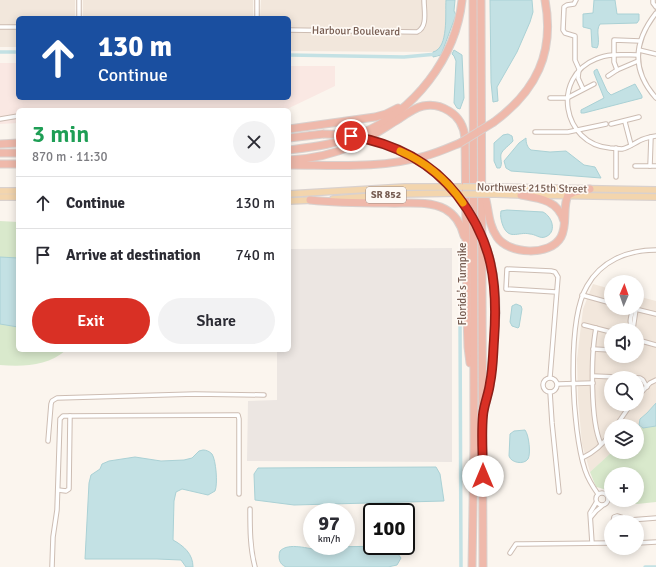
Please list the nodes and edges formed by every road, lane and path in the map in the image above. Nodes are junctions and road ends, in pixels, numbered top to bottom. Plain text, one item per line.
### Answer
1 (79, 0) edge
2 (257, 0) edge
3 (424, 0) edge
4 (462, 0) edge
5 (473, 0) edge
6 (481, 0) edge
7 (545, 0) edge
8 (576, 0) edge
9 (653, 0) edge
10 (656, 7) edge
11 (656, 13) edge
12 (79, 16) edge
13 (257, 16) edge
14 (651, 19) junction
15 (656, 20) edge
16 (0, 27) edge
17 (16, 27) edge
18 (291, 30) edge
19 (640, 41) junction
20 (639, 50) junction
21 (656, 54) edge
22 (614, 55) junction
23 (638, 55) junction
24 (638, 61) junction
25 (440, 64) junction
26 (579, 69) junction
27 (617, 70) junction
28 (608, 76) dead end
29 (594, 84) dead end
30 (583, 89) junction
31 (550, 98) dead end
32 (567, 98) junction
33 (656, 98) edge
34 (16, 116) edge
35 (639, 117) dead end
36 (0, 119) edge
37 (625, 122) junction
38 (606, 124) dead end
39 (611, 124) dead end
40 (291, 129) edge
41 (577, 131) junction
42 (536, 132) dead end
43 (656, 136) edge
44 (651, 137) junction
45 (291, 138) edge
46 (16, 142) edge
47 (0, 144) edge
48 (632, 145) junction
49 (616, 148) junction
50 (291, 150) edge
51 (0, 153) edge
52 (16, 153) edge
53 (291, 160) edge
54 (0, 164) edge
55 (16, 164) edge
56 (291, 165) edge
57 (635, 166) dead end
58 (650, 166) junction
59 (656, 166) edge
60 (616, 177) dead end
61 (482, 186) junction
62 (590, 189) junction
63 (0, 190) edge
64 (656, 190) edge
65 (16, 193) edge
66 (16, 194) edge
67 (291, 194) edge
68 (521, 195) junction
69 (568, 196) junction
70 (3, 197) edge
71 (656, 197) edge
72 (310, 200) junction
73 (291, 201) edge
74 (565, 222) junction
75 (466, 242) junction
76 (656, 250) edge
77 (556, 292) junction
78 (582, 295) junction
79 (604, 301) edge
80 (644, 311) edge
81 (656, 314) edge
82 (584, 325) dead end
83 (596, 328) junction
84 (604, 330) edge
85 (644, 341) edge
86 (656, 345) edge
87 (593, 349) junction
88 (604, 350) edge
89 (593, 376) junction
90 (550, 377) junction
91 (656, 380) edge
92 (558, 384) junction
93 (574, 384) junction
94 (593, 384) junction
95 (647, 387) junction
96 (644, 390) edge
97 (474, 392) junction
98 (550, 392) junction
99 (264, 395) dead end
100 (483, 415) junction
101 (70, 416) junction
102 (48, 441) dead end
103 (604, 441) edge
104 (601, 444) junction
105 (582, 458) junction
106 (58, 490) junction
107 (559, 492) dead end
108 (239, 494) dead end
109 (598, 494) junction
110 (596, 503) junction
111 (602, 506) junction
112 (250, 509) dead end
113 (592, 517) junction
114 (656, 518) edge
115 (644, 519) edge
116 (656, 542) edge
117 (592, 543) junction
118 (604, 543) edge
119 (644, 543) edge
120 (510, 553) dead end
121 (52, 567) edge
122 (255, 567) edge
123 (472, 567) edge
124 (483, 567) edge

1 - 12 street
2 - 13 street
3 - 18 street, Harbour Boulevard
4 - 25 highway
5 - 97 highway, Florida's Turnpike
6 - 61 highway, Florida's Turnpike
7 - 56 highway, bridge
8 - 26 street
9 - 10 street
11 - 14 street
14 - 15 street
14 - 19 street
16 - 17 street
19 - 20 street
19 - 22 street
20 - 21 street
20 - 23 street
22 - 23 street
22 - 26 street
22 - 27 street
23 - 24 street
24 - 27 street
24 - 33 street
25 - 40 highway
25 - 50 highway
26 - 30 street
26 - 32 street
27 - 28 street
29 - 30 street
30 - 32 street
31 - 32 street
32 - 41 street
34 - 36 street
35 - 37 street
37 - 39 street
37 - 48 street
38 - 41 street
41 - 42 street
41 - 49 street
43 - 44 street
44 - 48 street
44 - 58 street
45 - 100 highway, bridge
46 - 47 highway
48 - 49 street
49 - 60 street
51 - 52 highway
53 - 75 highway
54 - 55 highway
57 - 58 street
58 - 59 street
61 - 74 highway
61 - 100 highway, Florida's Turnpike
62 - 64 main road, Northwest 215th Street / SR 852
62 - 67 main road, Northwest 215th Street / SR 852, bridge
62 - 69 highway
63 - 65 main road
66 - 70 main road
68 - 69 main road, Northwest 215th Street / SR 852
68 - 72 main road, Northwest 215th Street / SR 852, bridge
68 - 74 highway
69 - 71 main road, Northwest 215th Street / SR 852
69 - 74 highway
72 - 73 main road, Northwest 215th Street / SR 852
72 - 75 highway
75 - 97 highway
76 - 78 street
77 - 77 street
77 - 90 street
78 - 79 street
78 - 93 street
80 - 81 street
82 - 83 street
83 - 84 street
83 - 87 street
85 - 86 street
87 - 88 street
87 - 89 street
89 - 94 street
89 - 95 street
90 - 92 street
90 - 98 street
91 - 95 street
92 - 93 street
92 - 98 street
93 - 94 street
93 - 105 street
94 - 104 street
95 - 96 street
97 - 123 highway, Florida's Turnpike
98 - 107 street
99 - 102 street
100 - 124 highway, Florida's Turnpike
101 - 106 street
101 - 106 street
101 - 108 street
103 - 104 street
104 - 105 street
105 - 109 street
106 - 121 street
109 - 110 street
109 - 111 street
110 - 111 street
110 - 113 street
111 - 113 street
112 - 122 street
113 - 117 street
114 - 115 street
116 - 119 street
117 - 118 street
117 - 120 street

